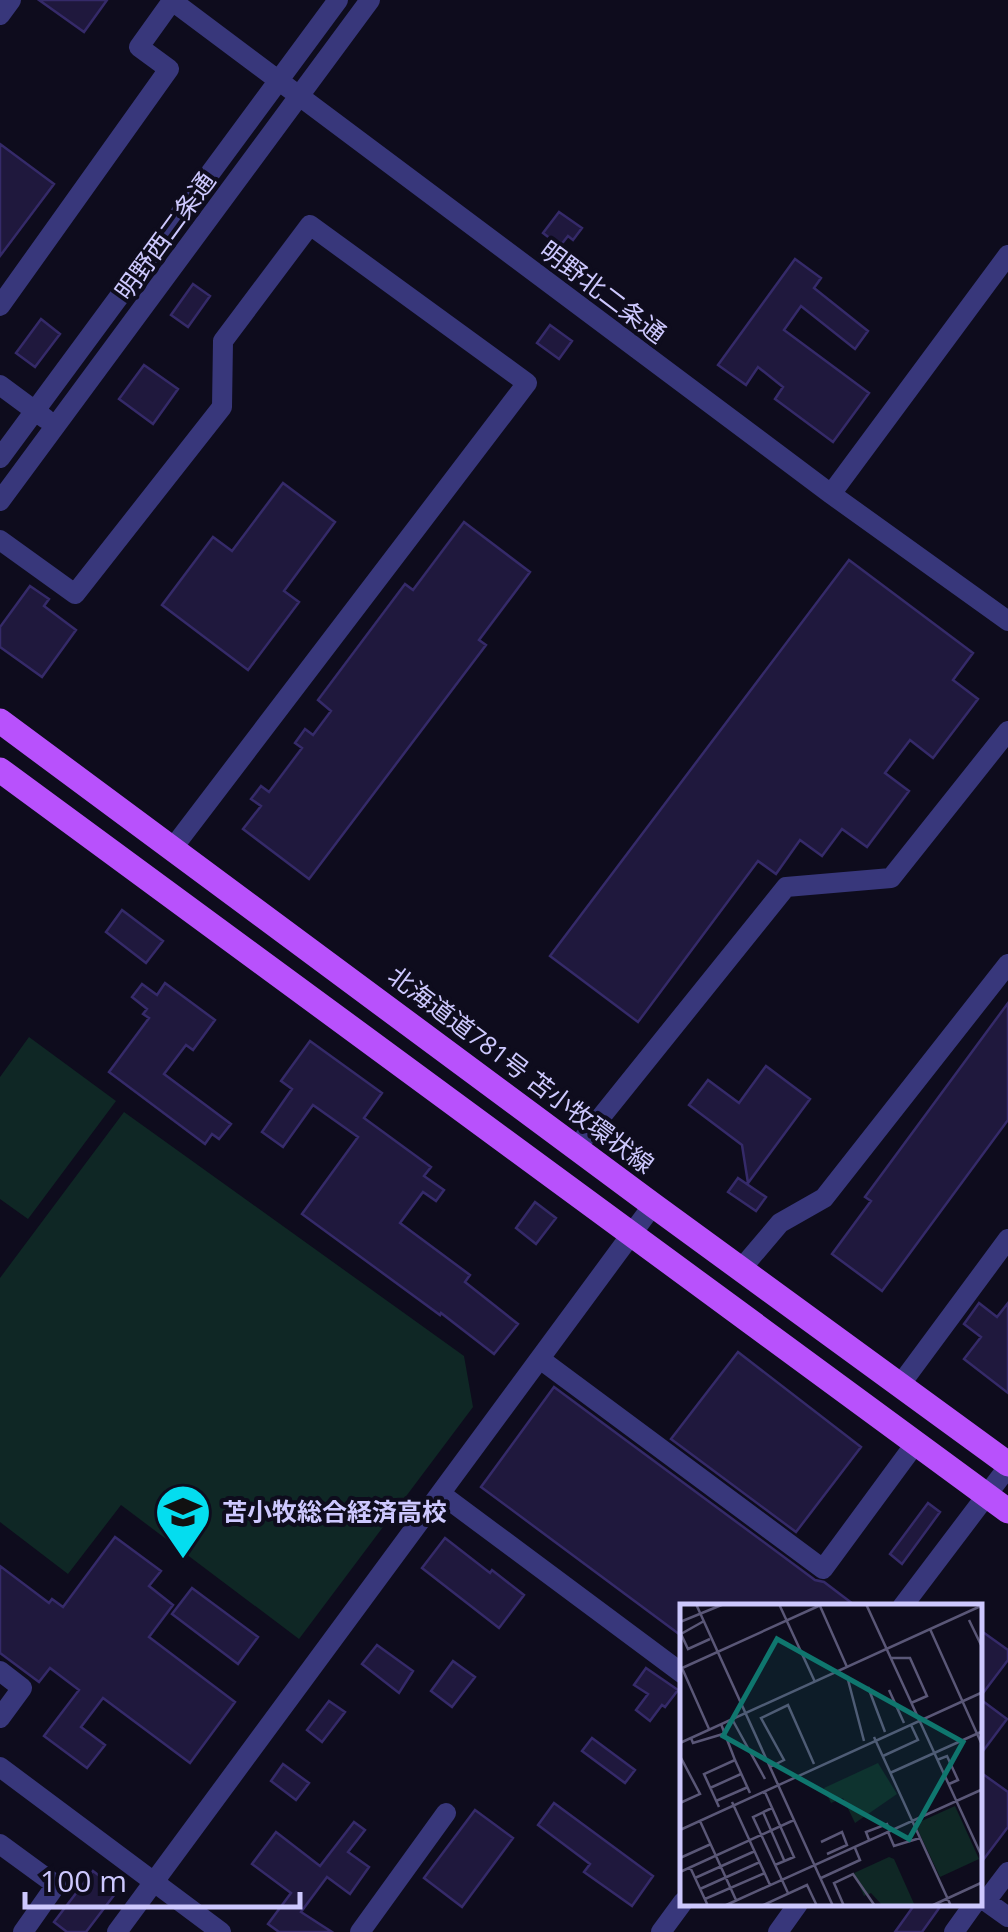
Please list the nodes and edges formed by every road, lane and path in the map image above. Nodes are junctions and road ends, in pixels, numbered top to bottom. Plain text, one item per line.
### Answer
1 (11, 0) edge
2 (172, 0) edge
3 (338, 0) edge
4 (370, 0) edge
5 (0, 15) edge
6 (278, 80) junction
7 (299, 96) junction
8 (1008, 256) edge
9 (0, 306) edge
10 (0, 385) edge
11 (35, 411) junction
12 (56, 426) junction
13 (0, 458) edge
14 (830, 494) junction
15 (0, 501) edge
16 (0, 540) edge
17 (1008, 621) edge
18 (0, 721) edge
19 (1008, 731) edge
20 (0, 770) edge
21 (172, 848) junction
22 (1008, 964) edge
23 (576, 1148) junction
24 (653, 1206) junction
25 (632, 1233) junction
26 (1008, 1239) edge
27 (741, 1269) junction
28 (540, 1359) junction
29 (900, 1385) junction
30 (915, 1444) junction
31 (1008, 1466) edge
32 (441, 1494) junction
33 (998, 1503) edge
34 (905, 1604) edge
35 (0, 1671) edge
36 (680, 1672) edge
37 (0, 1718) edge
38 (0, 1767) edge
39 (446, 1812) dead end
40 (0, 1844) edge
41 (1008, 1872) edge
42 (154, 1882) junction
43 (983, 1898) edge
44 (983, 1903) edge
45 (680, 1906) edge
46 (796, 1907) edge
47 (975, 1907) edge
48 (1008, 1917) edge
49 (23, 1932) edge
50 (116, 1932) edge
51 (221, 1932) edge
52 (360, 1932) edge
53 (661, 1932) edge
54 (778, 1932) edge
55 (954, 1932) edge

1 - 5 street
2 - 6 street, 明野北二条通
2 - 9 street
3 - 6 street, 明野西二条通
4 - 7 street, 明野西二条通
6 - 7 street, 明野北二条通
6 - 11 street, 明野西二条通
7 - 12 street, 明野西二条通
7 - 14 street, 明野北二条通
8 - 14 street
10 - 11 street
11 - 12 street
11 - 13 street, 明野西二条通
12 - 15 street, 明野西二条通
14 - 17 street, 明野北二条通
16 - 21 street
18 - 21 main road, 北海道道781号 苫小牧環状線
19 - 23 street
20 - 25 main road
21 - 23 main road, 北海道道781号 苫小牧環状線
22 - 27 street
23 - 24 main road, 北海道道781号 苫小牧環状線
24 - 25 street
24 - 27 main road, 北海道道781号 苫小牧環状線
25 - 28 street
25 - 30 main road
26 - 29 street
27 - 29 main road, 北海道道781号 苫小牧環状線
28 - 30 street
28 - 32 street
29 - 31 main road, 北海道道781号 苫小牧環状線
30 - 33 main road
31 - 33 street
32 - 36 street
32 - 42 street
33 - 34 street
35 - 37 street
38 - 42 street
39 - 52 street
40 - 49 street
41 - 43 street
42 - 50 street
42 - 51 street
44 - 48 street
45 - 53 street
46 - 54 street
47 - 55 street

